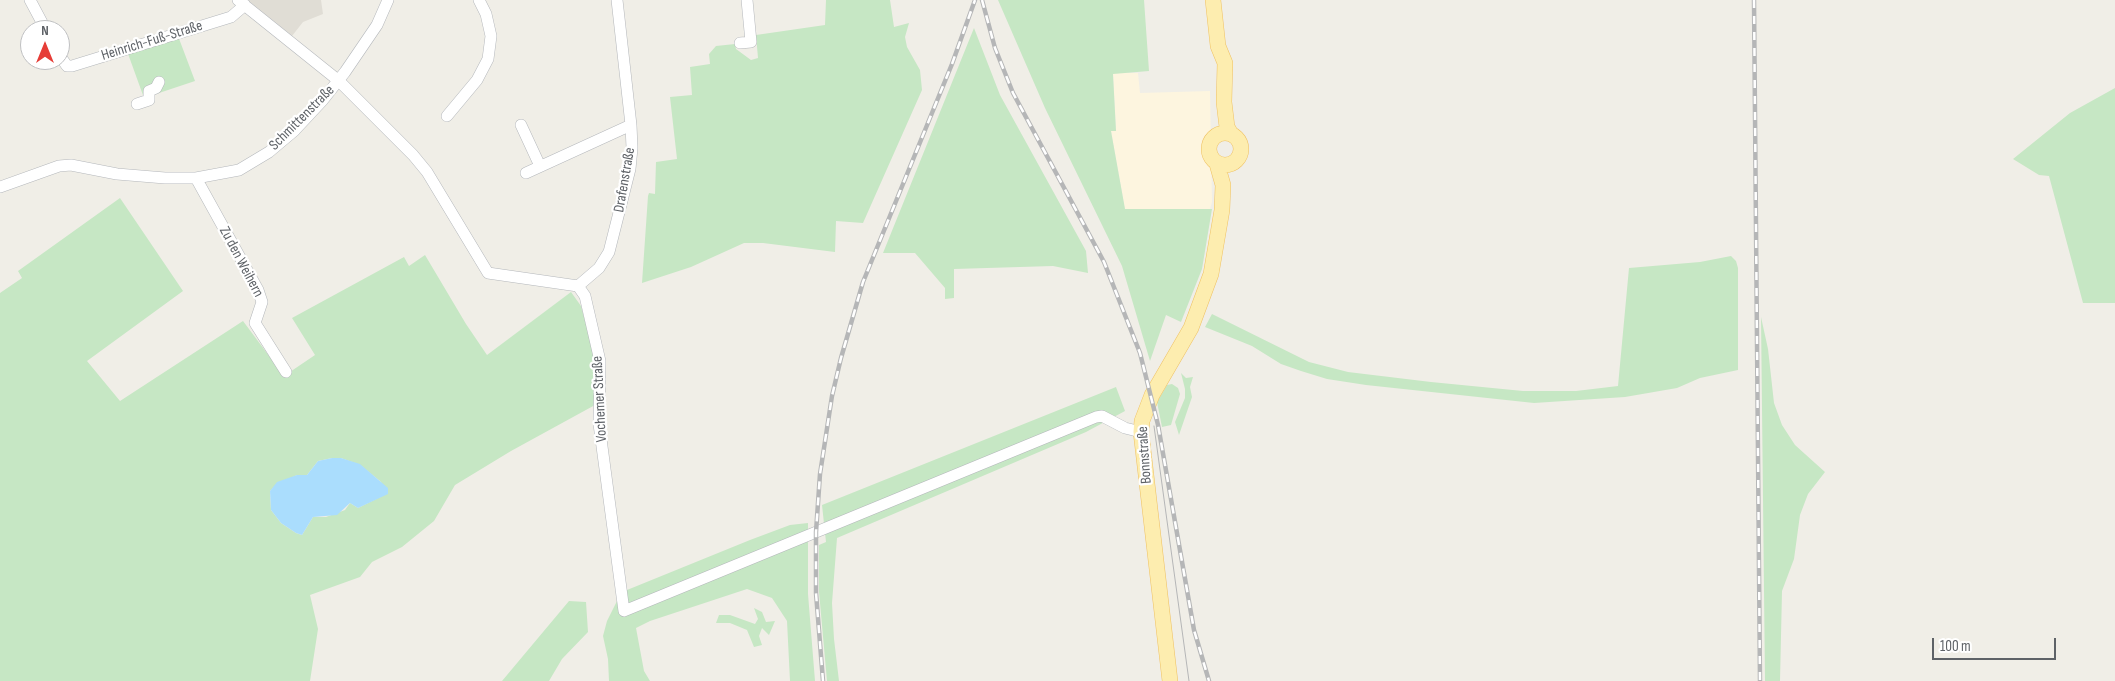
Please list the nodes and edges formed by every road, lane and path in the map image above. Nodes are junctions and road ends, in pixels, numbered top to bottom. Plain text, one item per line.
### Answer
1 (30, 0) edge
2 (388, 0) edge
3 (479, 0) edge
4 (617, 0) edge
5 (747, 0) edge
6 (1213, 0) edge
7 (242, 3) edge
8 (41, 20) edge
9 (740, 43) dead end
10 (70, 66) edge
11 (339, 81) junction
12 (159, 82) dead end
13 (1224, 102) junction
14 (137, 104) dead end
15 (447, 116) dead end
16 (631, 124) junction
17 (521, 125) dead end
18 (1231, 134) junction
19 (1214, 137) junction
20 (1217, 164) junction
21 (1233, 164) junction
22 (540, 166) junction
23 (526, 172) dead end
24 (196, 178) junction
25 (1223, 185) junction
26 (0, 187) edge
27 (578, 286) junction
28 (286, 372) dead end
29 (1141, 432) junction
30 (1170, 681) edge

1 - 8 street
2 - 11 street, Schmittenstraße
3 - 15 street
4 - 16 street, Drafenstraße
5 - 9 street
6 - 13 main road
7 - 10 street, Heinrich-Fuß-Straße
7 - 11 street
11 - 24 street, Schmittenstraße
11 - 27 street
12 - 14 street
13 - 18 main road
13 - 19 main road
16 - 22 street
16 - 27 street, Drafenstraße
17 - 22 street
18 - 19 main road
18 - 21 main road
19 - 20 main road
20 - 21 main road
20 - 25 main road, Bonnstraße
21 - 25 main road, Bonnstraße
22 - 23 street
24 - 26 street, Schmittenstraße
24 - 28 street, Zu den Weihern
25 - 29 main road, Bonnstraße
27 - 29 street, Vochemer Straße
29 - 30 main road, Bonnstraße

